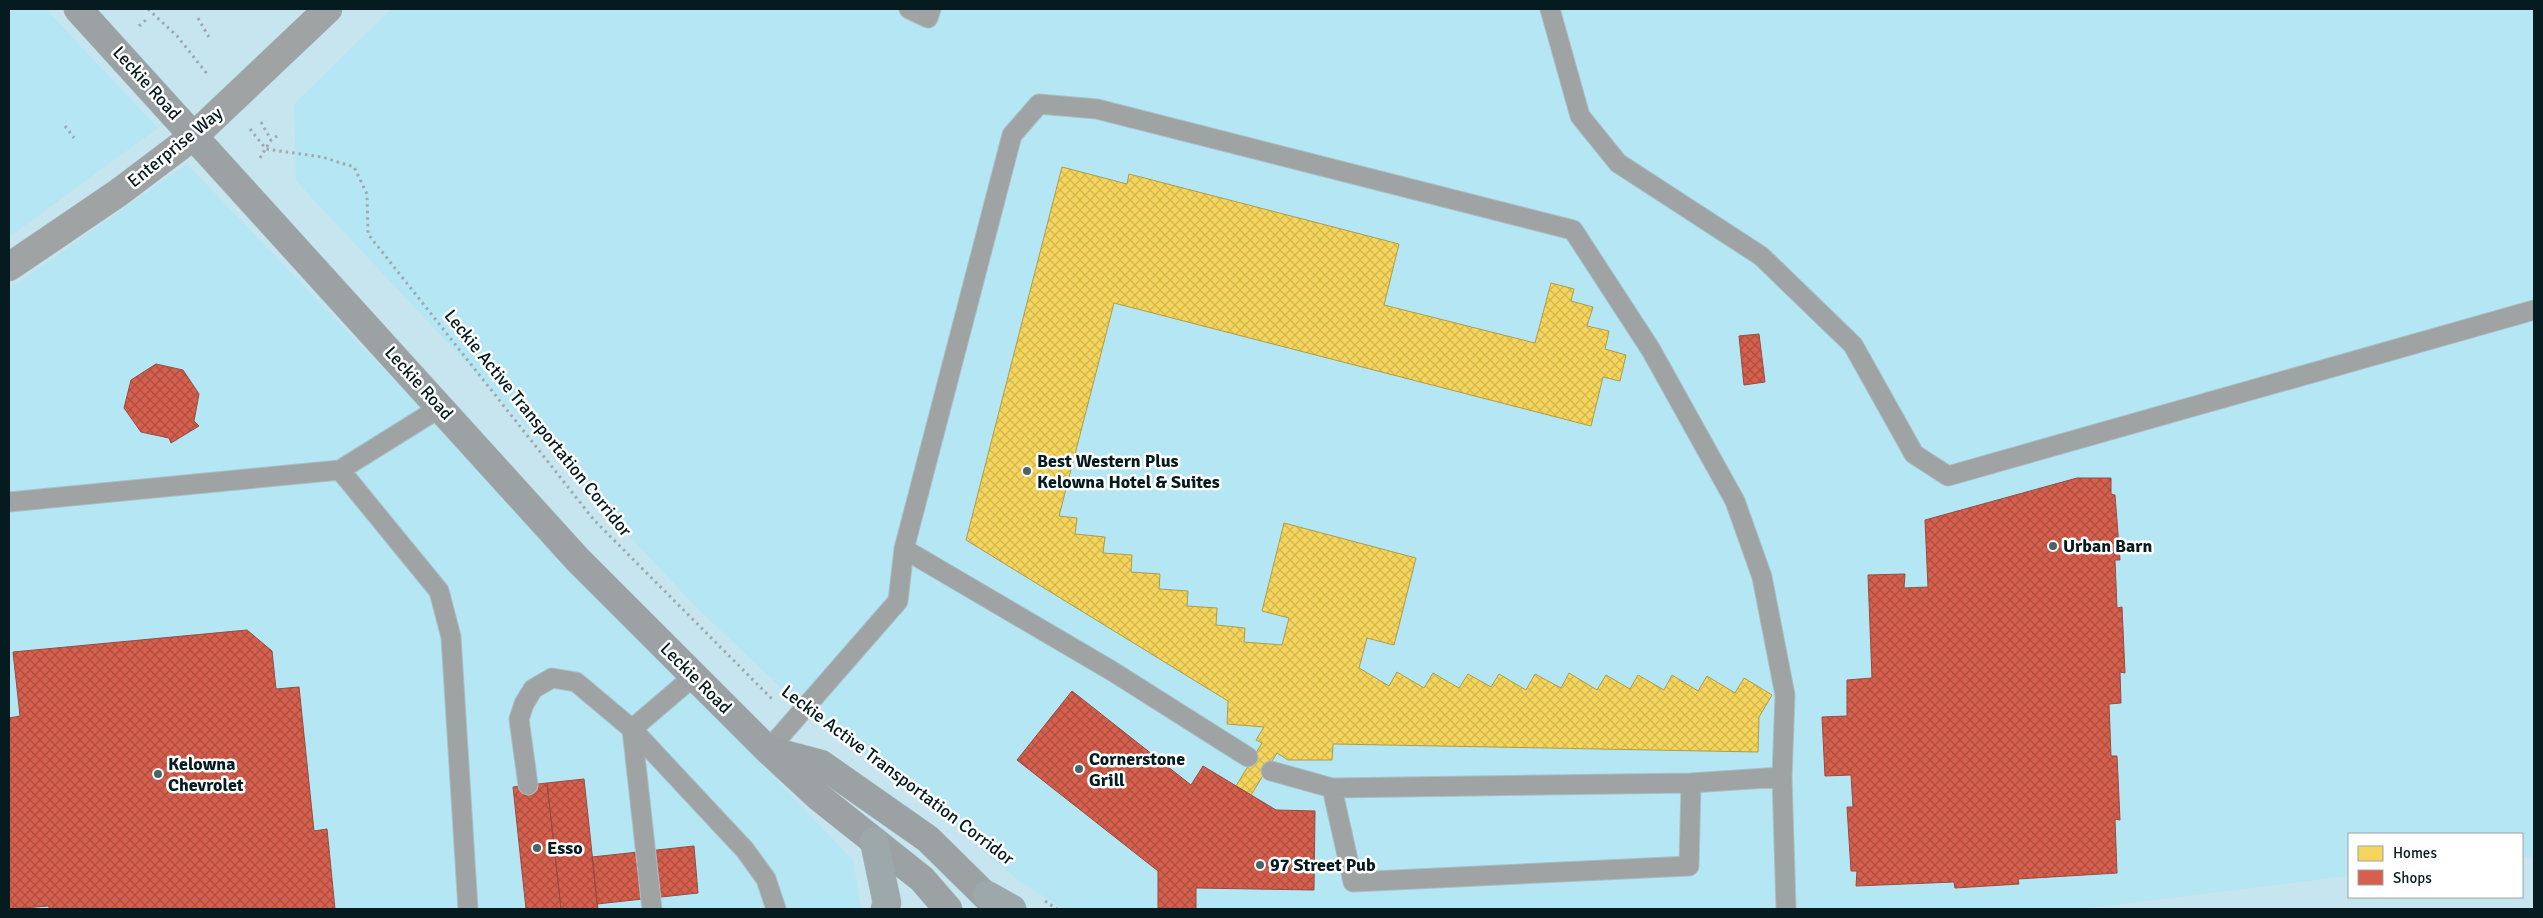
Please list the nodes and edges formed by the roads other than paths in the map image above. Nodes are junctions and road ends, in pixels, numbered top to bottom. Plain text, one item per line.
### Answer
1 (78, 9) edge
2 (328, 9) edge
3 (909, 9) edge
4 (931, 9) edge
5 (1550, 9) edge
6 (195, 135) junction
7 (9, 267) edge
8 (2534, 310) edge
9 (441, 407) junction
10 (340, 470) junction
11 (9, 502) edge
12 (904, 549) junction
13 (694, 676) junction
14 (632, 729) junction
15 (768, 750) junction
16 (1248, 756) dead end
17 (1271, 771) dead end
18 (1782, 777) junction
19 (1691, 783) junction
20 (528, 785) dead end
21 (1332, 788) junction
22 (874, 841) junction
23 (993, 902) edge
24 (468, 909) edge
25 (652, 909) edge
26 (776, 909) edge
27 (885, 909) edge
28 (948, 909) edge
29 (1012, 909) edge
30 (1786, 909) edge

1 - 6 main road, Leckie Road
2 - 6 street, Enterprise Way
3 - 4 lane
5 - 8 lane
6 - 7 street, Enterprise Way
6 - 9 main road, Leckie Road
9 - 10 lane
9 - 13 main road, Leckie Road
10 - 11 lane
10 - 24 lane
12 - 15 lane
12 - 16 lane
12 - 18 lane
13 - 14 lane
13 - 15 main road, Leckie Road
14 - 20 lane
14 - 25 lane
14 - 26 lane
15 - 22 main road, Leckie Road
15 - 23 main road
17 - 21 lane
18 - 19 lane
18 - 30 lane
19 - 21 lane
19 - 21 lane
22 - 27 highway
22 - 28 main road, Leckie Road
23 - 29 highway

